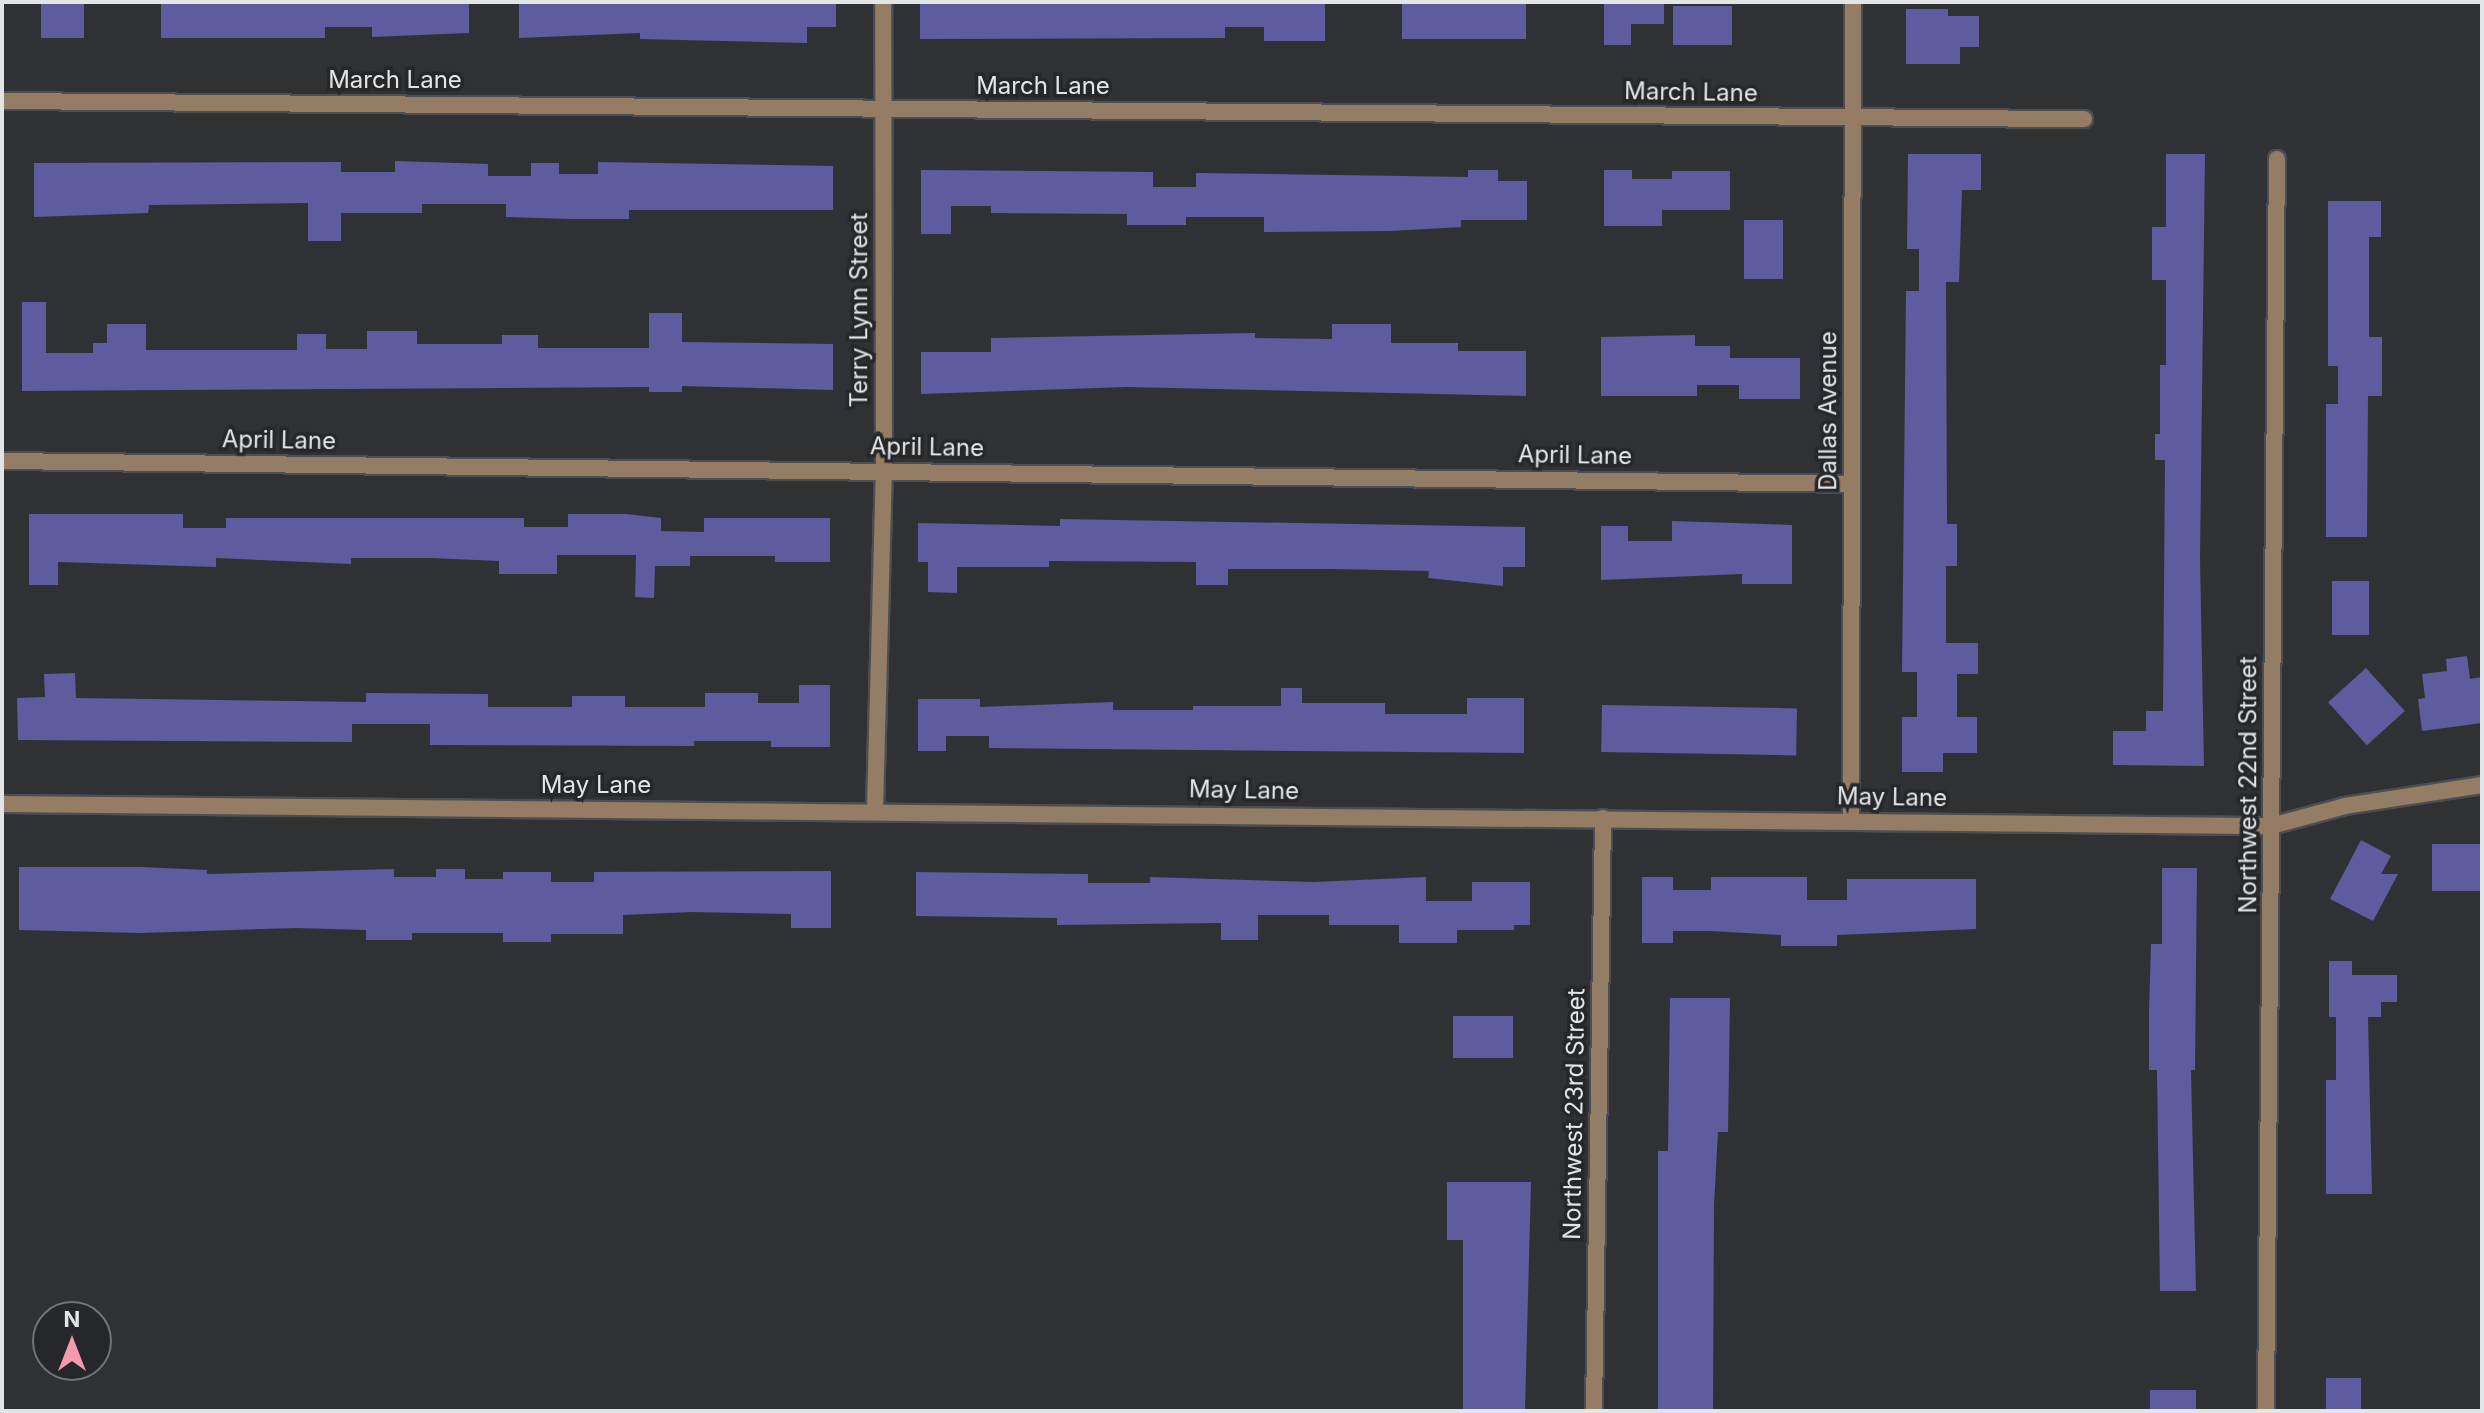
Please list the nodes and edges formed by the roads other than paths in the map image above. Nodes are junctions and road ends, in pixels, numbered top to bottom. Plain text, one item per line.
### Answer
1 (883, 2) edge
2 (1853, 2) edge
3 (2, 101) edge
4 (883, 108) junction
5 (1852, 117) junction
6 (2084, 119) dead end
7 (2277, 159) dead end
8 (2, 461) edge
9 (884, 471) junction
10 (1851, 484) junction
11 (2482, 785) edge
12 (2, 804) edge
13 (875, 810) junction
14 (1603, 818) junction
15 (1851, 820) junction
16 (2271, 826) junction
17 (1594, 1411) edge
18 (2266, 1411) edge

1 - 4 street, Terry Lynn Street
2 - 5 street, Dallas Avenue
3 - 4 street, March Lane
4 - 5 street, March Lane
4 - 9 street, Terry Lynn Street
5 - 6 street, March Lane
5 - 10 street, Dallas Avenue
7 - 16 street, Northwest 22nd Street
8 - 9 street, April Lane
9 - 10 street, April Lane
9 - 13 street, Terry Lynn Street
10 - 15 street, Dallas Avenue
11 - 16 street, May Lane
12 - 13 street, May Lane
13 - 14 street, May Lane
14 - 15 street, May Lane
14 - 17 street, Northwest 23rd Street
15 - 16 street, May Lane
16 - 18 street, Northwest 22nd Street

